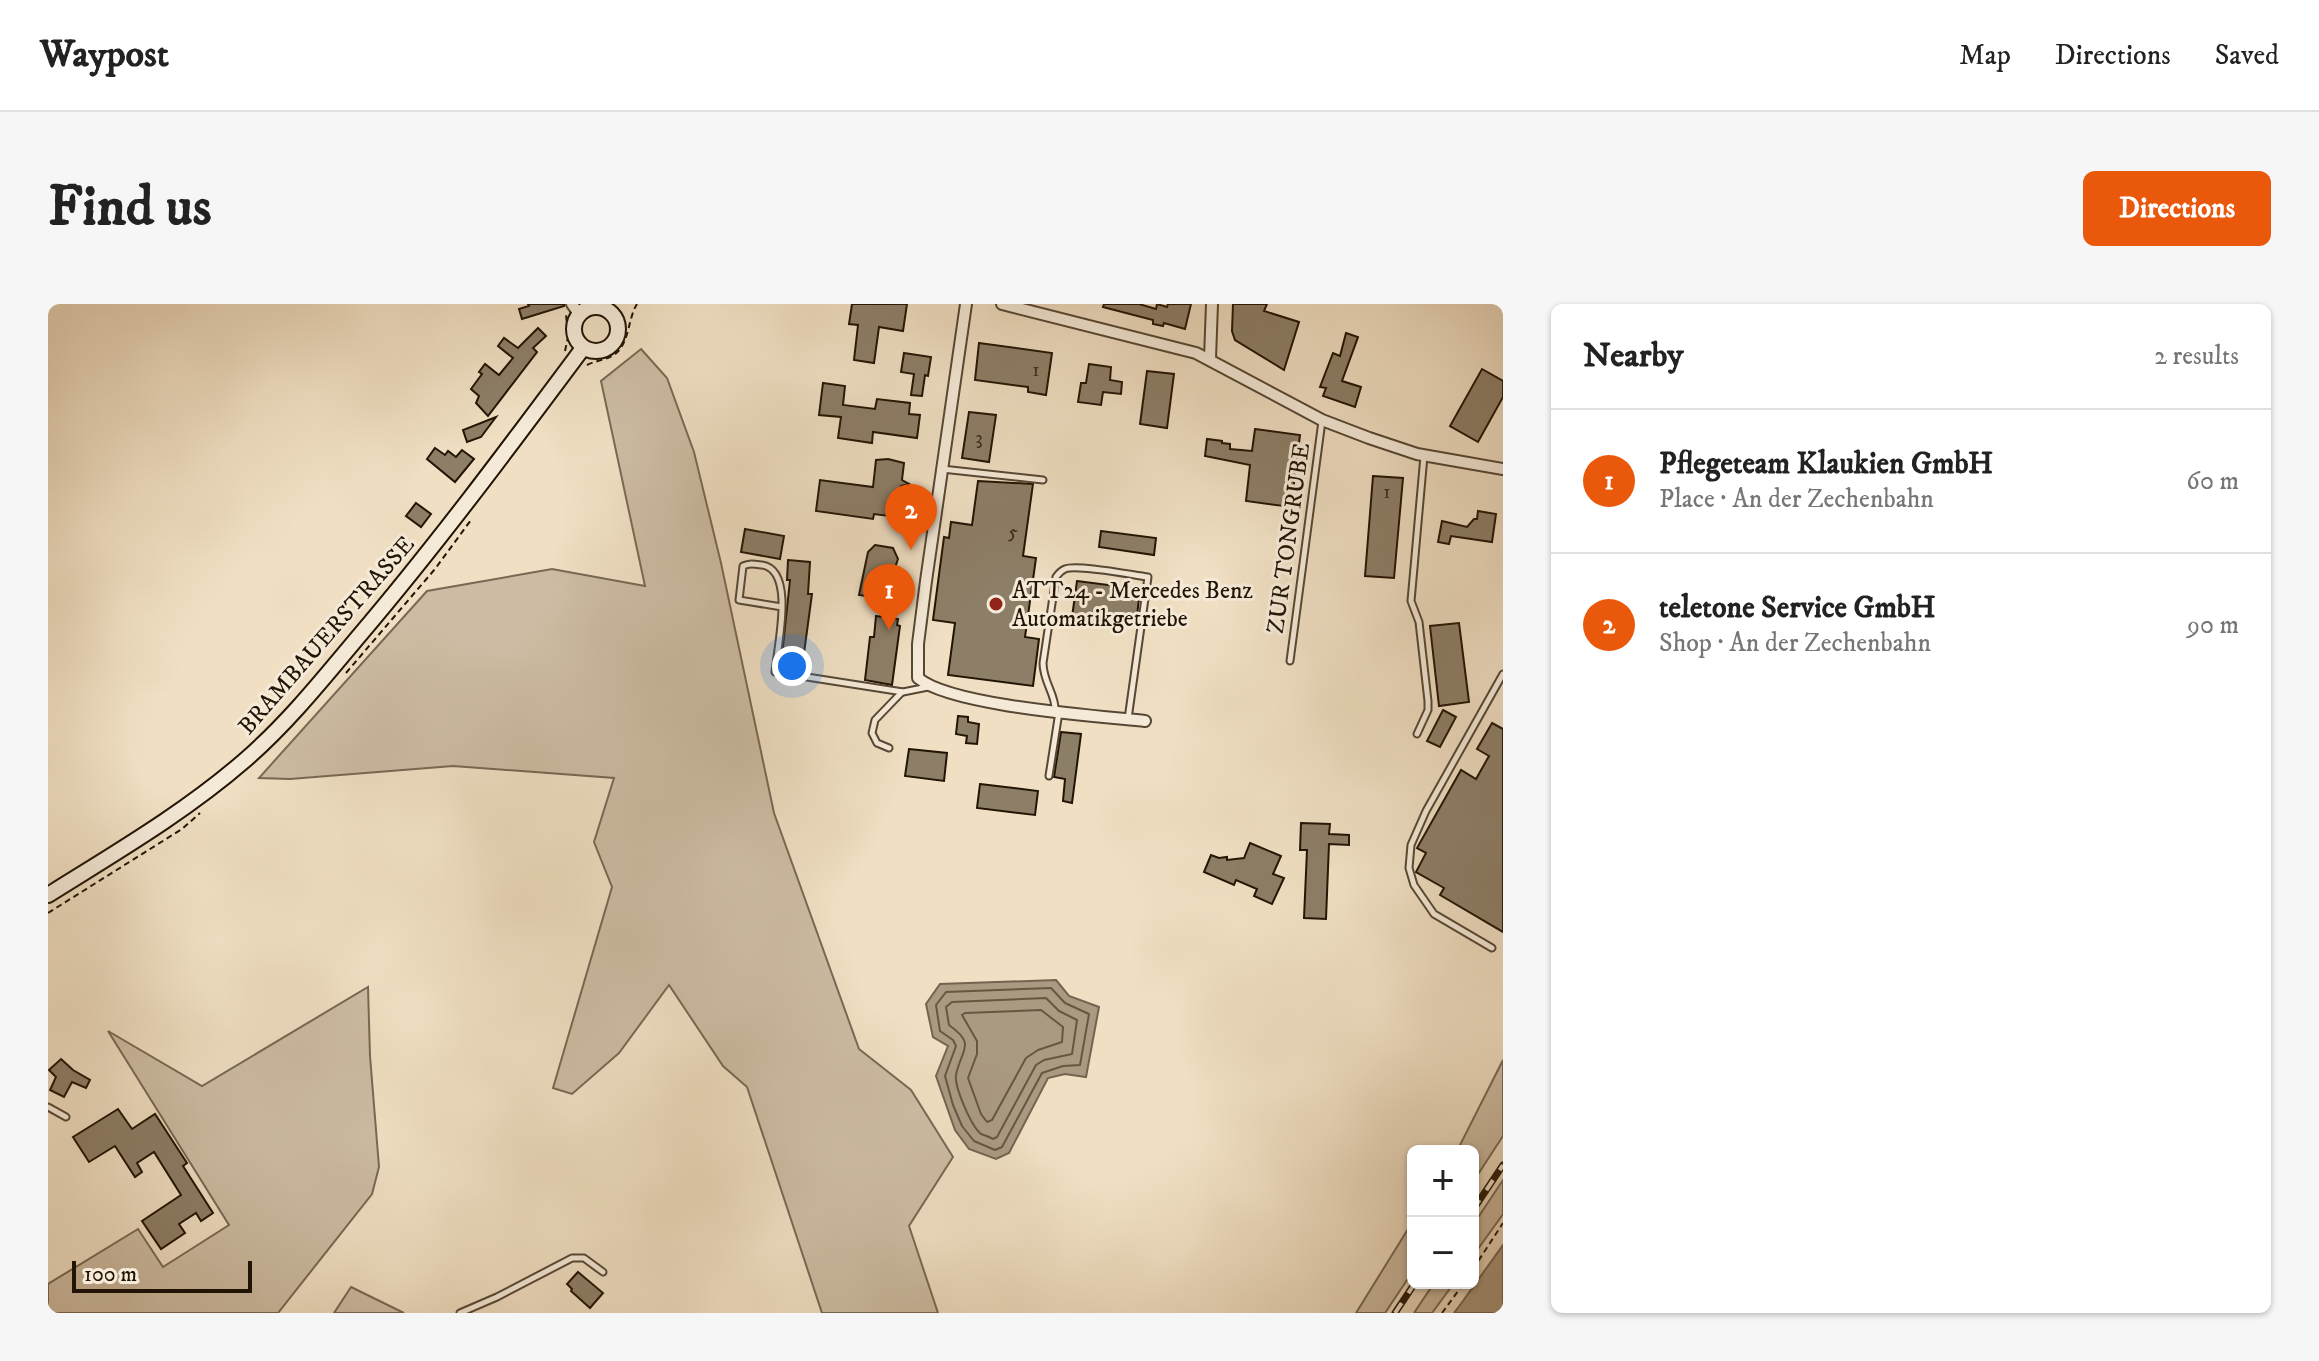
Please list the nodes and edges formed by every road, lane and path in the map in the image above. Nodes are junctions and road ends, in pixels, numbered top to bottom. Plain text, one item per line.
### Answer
1 (966, 304) edge
2 (1002, 304) edge
3 (1212, 304) edge
4 (635, 305) edge
5 (1015, 306) edge
6 (612, 308) edge
7 (572, 309) edge
8 (583, 348) junction
9 (1210, 358) junction
10 (573, 361) junction
11 (1322, 420) junction
12 (1424, 455) junction
13 (941, 468) junction
14 (1503, 469) edge
15 (1043, 480) dead end
16 (782, 607) junction
17 (1290, 661) dead end
18 (1503, 674) edge
19 (928, 687) junction
20 (903, 692) junction
21 (1057, 711) junction
22 (1128, 719) junction
23 (1145, 721) dead end
24 (1417, 734) dead end
25 (889, 748) dead end
26 (1049, 776) dead end
27 (48, 895) edge
28 (1492, 948) dead end
29 (48, 1107) edge
30 (66, 1117) dead end
31 (1503, 1223) edge
32 (1479, 1260) edge
33 (603, 1272) dead end
34 (1460, 1289) edge
35 (460, 1313) edge
36 (1442, 1313) edge

1 - 13 street
2 - 5 street
3 - 9 street
4 - 10 path
5 - 9 street
6 - 7 main road
6 - 8 main road
7 - 8 main road
7 - 10 path
8 - 10 main road, BRAMBAUERSTRASSE
9 - 11 street
10 - 27 main road, BRAMBAUERSTRASSE
11 - 12 street
11 - 17 lane, ZUR TONGRUBE
12 - 14 street
12 - 24 lane
13 - 15 lane
13 - 19 street
16 - 16 lane
16 - 20 lane
18 - 28 lane
19 - 20 lane
19 - 21 street
20 - 25 lane
21 - 22 street
21 - 22 lane
21 - 26 lane
22 - 23 street
29 - 30 lane
31 - 32 path
33 - 35 lane
34 - 36 path

